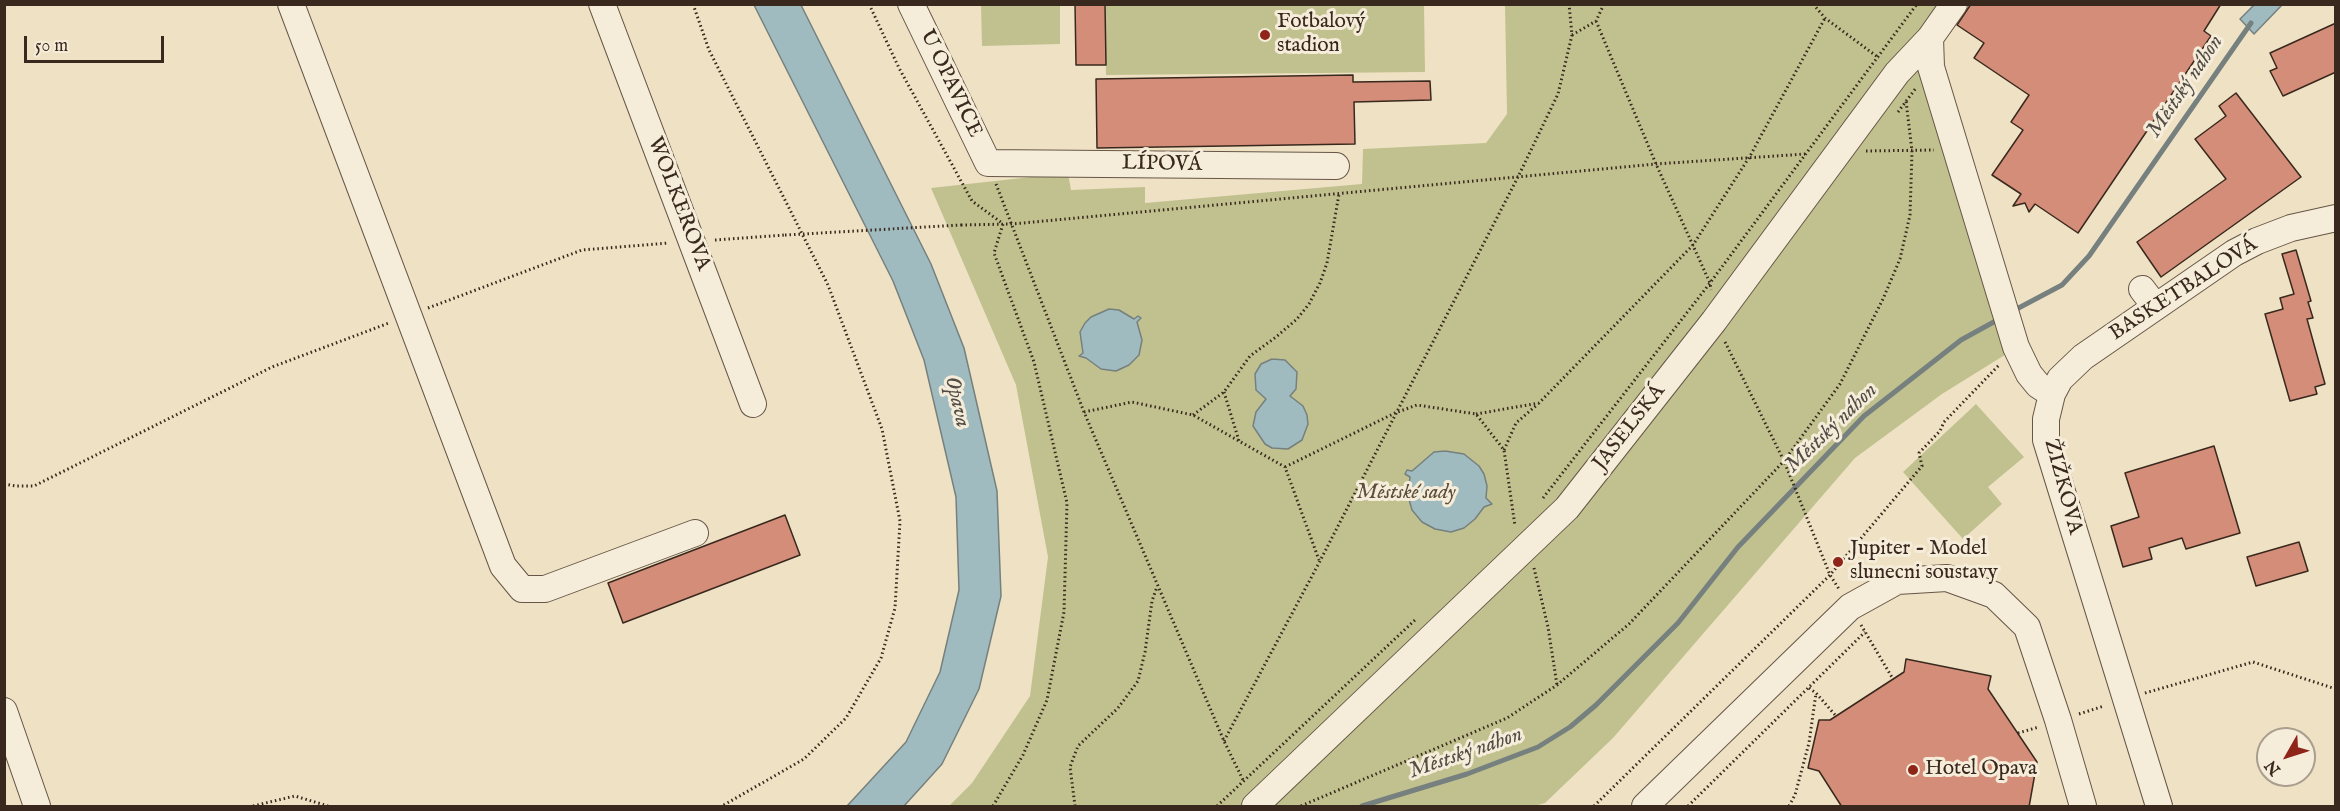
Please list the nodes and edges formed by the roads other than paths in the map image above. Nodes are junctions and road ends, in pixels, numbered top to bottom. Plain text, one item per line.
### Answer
1 (291, 4) edge
2 (602, 4) edge
3 (911, 4) edge
4 (1954, 4) edge
5 (1930, 38) junction
6 (988, 163) joint
7 (1336, 166) road end
8 (2336, 218) edge
9 (2052, 394) junction
10 (753, 404) dead end
11 (695, 533) dead end
12 (4, 711) edge
13 (1256, 806) edge
14 (37, 807) edge
15 (1645, 807) edge
16 (2083, 807) edge
17 (2159, 807) edge

1 - 11 street
2 - 10 street, WOLKEROVA
3 - 6 street, U OPAVICE
4 - 5 street, JASELSKÁ
5 - 9 street
5 - 13 street, JASELSKÁ
6 - 7 street, LÍPOVÁ
8 - 9 street, BASKETBALOVÁ
9 - 17 street, ŽIŽKOVA
12 - 14 street
15 - 16 street

